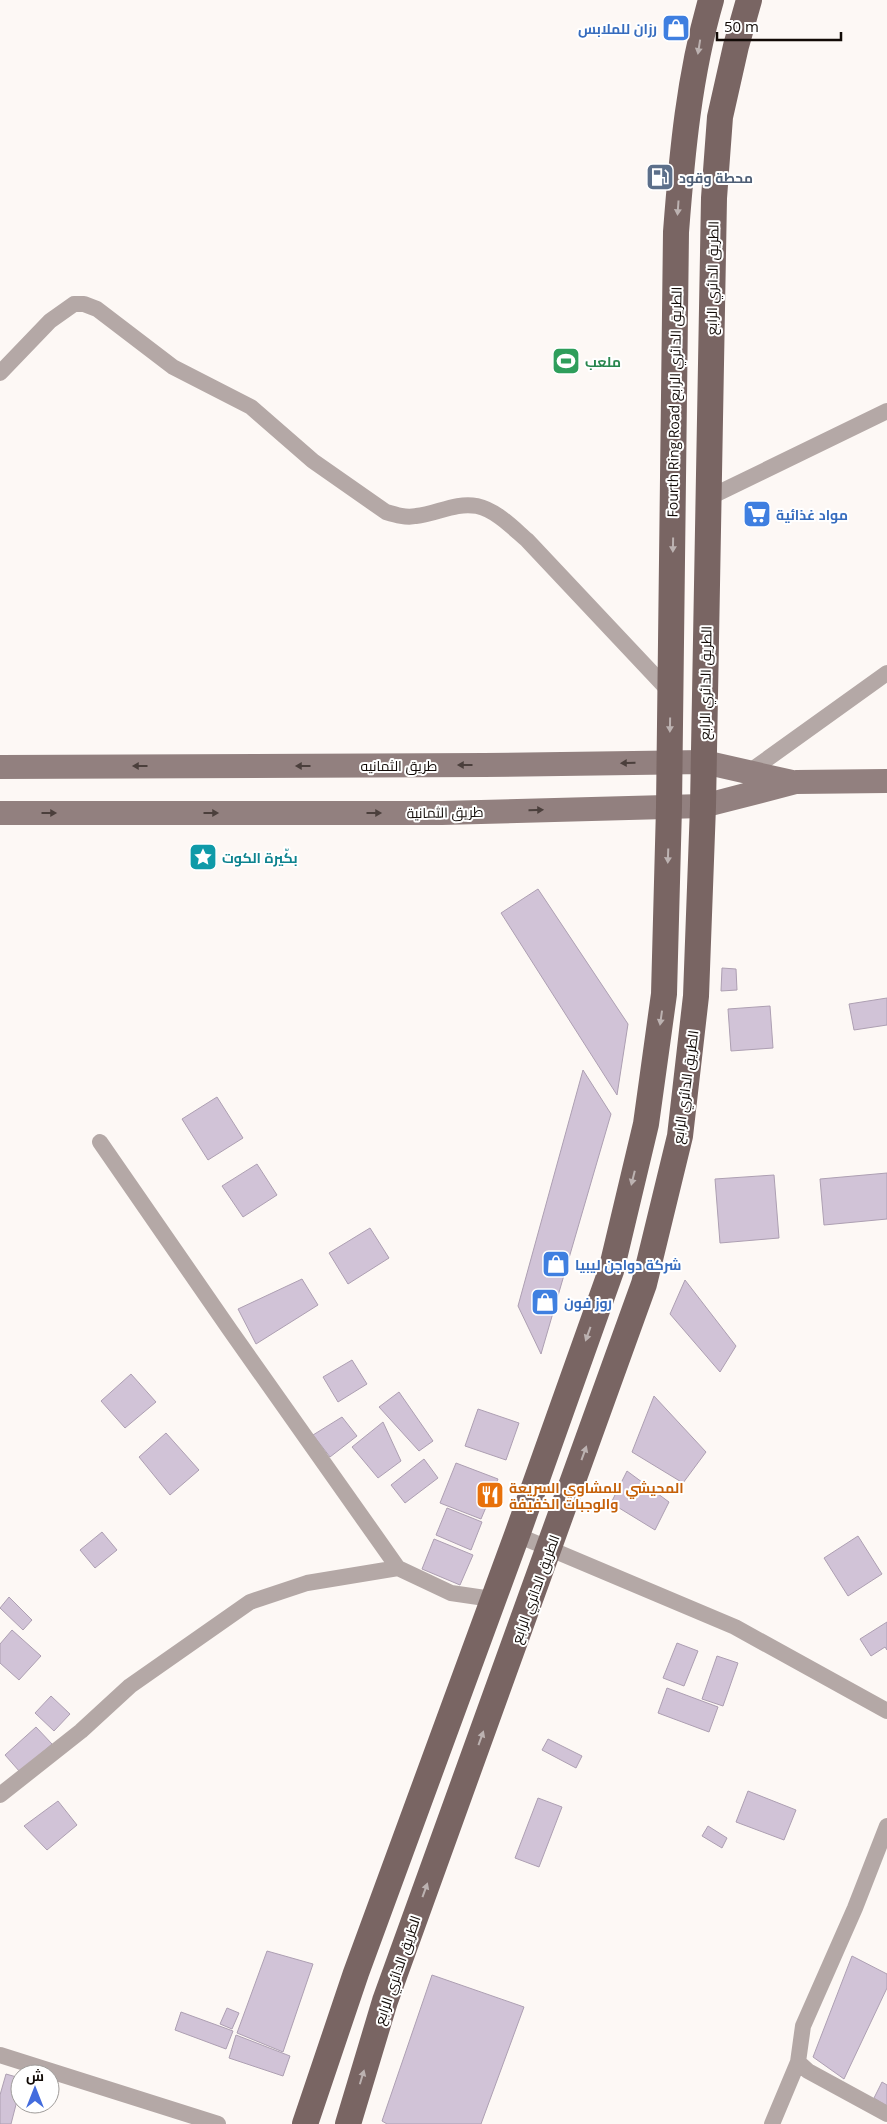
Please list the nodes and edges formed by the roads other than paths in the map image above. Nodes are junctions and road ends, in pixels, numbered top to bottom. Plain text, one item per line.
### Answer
1 (711, 0) edge
2 (749, 0) edge
3 (0, 373) edge
4 (887, 411) edge
5 (708, 498) junction
6 (887, 673) edge
7 (671, 694) junction
8 (670, 762) junction
9 (704, 762) junction
10 (0, 767) edge
11 (750, 772) junction
12 (887, 780) edge
13 (796, 782) junction
14 (703, 806) junction
15 (670, 807) junction
16 (0, 813) edge
17 (100, 1142) dead end
18 (517, 1534) junction
19 (551, 1548) junction
20 (398, 1568) junction
21 (492, 1599) junction
22 (887, 1711) edge
23 (0, 1795) edge
24 (887, 1826) edge
25 (0, 2055) edge
26 (798, 2062) junction
27 (887, 2114) edge
28 (352, 2123) edge
29 (218, 2124) edge
30 (305, 2124) edge
31 (772, 2124) edge

1 -> 7 main road, Fourth Ring Road الطريق الدائري الرابع
2 - 5 main road, الطريق الدائري الرابع
3 - 7 street
4 - 5 street
5 - 9 main road, الطريق الدائري الرابع
6 - 11 street
7 -> 8 main road, Fourth Ring Road الطريق الدائري الرابع
8 - 9 street, طريق الثمانيه
8 -> 10 street, طريق الثمانيه
8 - 15 main road, Fourth Ring Road الطريق الدائري الرابع
9 - 11 street, طريق الثمانيه
9 - 14 main road, الطريق الدائري الرابع
11 - 13 street, طريق الثمانيه
12 - 13 street, طريق الثمانية
13 - 14 street, طريق الثمانية
14 - 15 street, طريق الثمانية
19 -> 14 main road, الطريق الدائري الرابع
16 -> 15 street, طريق الثمانية
15 -> 18 main road
17 - 20 street
18 - 19 street
18 - 21 main road
19 - 22 street
28 -> 19 main road, الطريق الدائري الرابع
20 - 21 street
20 - 23 street
21 - 30 main road
24 - 26 street
25 - 29 street
26 - 27 street
26 - 31 street

